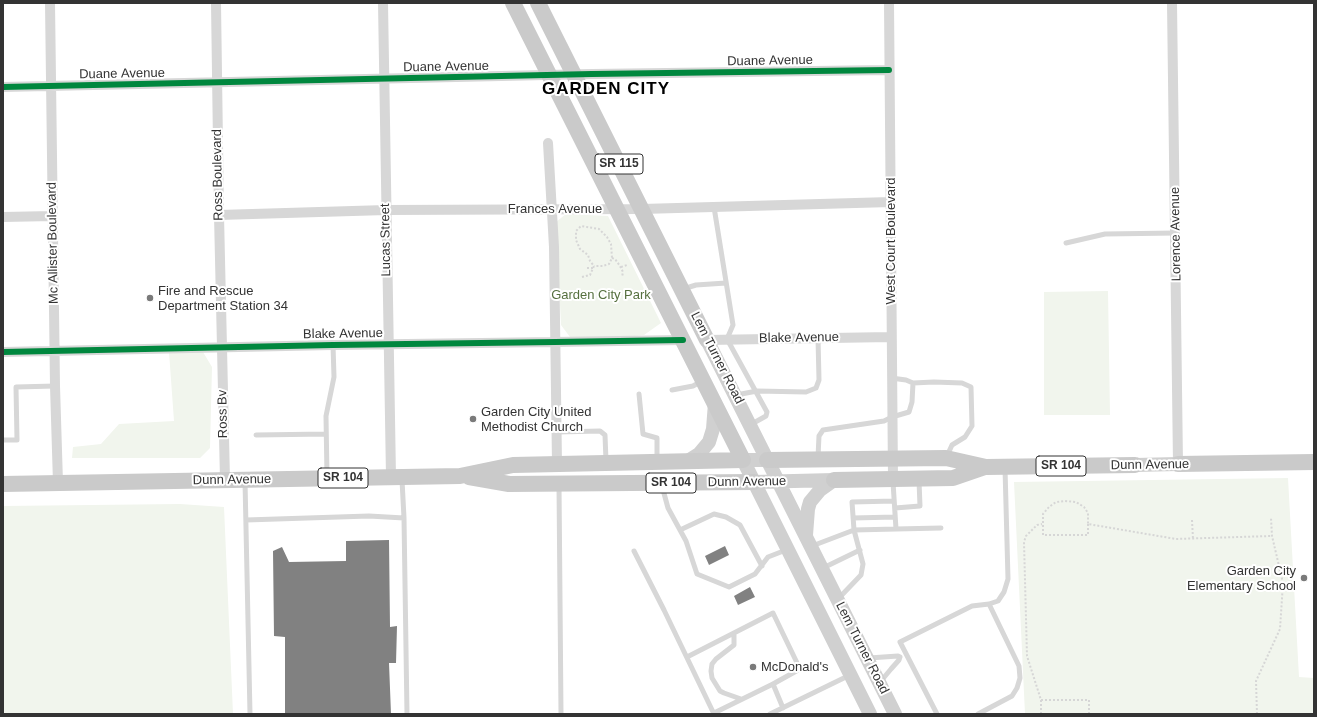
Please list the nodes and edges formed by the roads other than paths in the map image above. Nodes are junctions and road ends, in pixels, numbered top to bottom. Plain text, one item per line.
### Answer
1 (50, 3) edge
2 (216, 3) edge
3 (383, 3) edge
4 (513, 3) edge
5 (538, 3) edge
6 (889, 3) edge
7 (1172, 3) edge
8 (890, 70) junction
9 (550, 75) junction
10 (574, 75) junction
11 (384, 79) junction
12 (216, 82) junction
13 (51, 86) junction
14 (3, 87) edge
15 (548, 143) dead end
16 (891, 202) junction
17 (714, 207) junction
18 (552, 209) junction
19 (617, 209) junction
20 (642, 209) junction
21 (386, 210) junction
22 (219, 215) junction
23 (53, 216) junction
24 (3, 217) edge
25 (1176, 233) junction
26 (1066, 243) dead end
27 (726, 283) junction
28 (682, 289) junction
29 (891, 337) junction
30 (818, 338) junction
31 (727, 339) junction
32 (683, 340) junction
33 (707, 340) junction
34 (555, 342) junction
35 (388, 344) junction
36 (333, 345) junction
37 (222, 347) junction
38 (55, 350) junction
39 (3, 352) edge
40 (891, 378) junction
41 (703, 381) junction
42 (913, 383) junction
43 (55, 386) junction
44 (672, 390) dead end
45 (756, 391) junction
46 (640, 394) dead end
47 (735, 395) junction
48 (715, 403) junction
49 (892, 416) junction
50 (750, 425) junction
51 (557, 432) junction
52 (326, 434) junction
53 (256, 435) dead end
54 (3, 440) edge
55 (892, 458) junction
56 (946, 458) junction
57 (818, 459) junction
58 (744, 460) junction
59 (767, 460) junction
60 (688, 461) junction
61 (658, 462) junction
62 (1314, 462) edge
63 (606, 463) junction
64 (557, 464) junction
65 (1178, 464) junction
66 (1135, 465) joint
67 (986, 467) junction
68 (1005, 467) junction
69 (460, 476) junction
70 (396, 477) junction
71 (919, 478) junction
72 (327, 479) junction
73 (893, 479) junction
74 (225, 480) junction
75 (245, 480) junction
76 (834, 480) junction
77 (778, 481) junction
78 (754, 482) junction
79 (58, 483) junction
80 (661, 483) junction
81 (3, 484) edge
82 (559, 484) junction
83 (894, 501) junction
84 (895, 508) junction
85 (895, 517) junction
86 (404, 518) junction
87 (853, 518) junction
88 (246, 520) junction
89 (941, 528) dead end
90 (896, 529) junction
91 (680, 530) junction
92 (854, 530) junction
93 (808, 541) junction
94 (788, 549) junction
95 (860, 550) junction
96 (634, 551) dead end
97 (762, 566) junction
98 (822, 569) junction
99 (838, 599) junction
100 (989, 604) junction
101 (734, 633) junction
102 (906, 655) junction
103 (687, 657) junction
104 (900, 657) junction
105 (867, 659) junction
106 (851, 675) junction
107 (773, 684) junction
108 (880, 684) junction
109 (741, 699) junction
110 (783, 708) junction
111 (714, 713) edge
112 (250, 714) edge
113 (408, 714) edge
114 (561, 714) edge
115 (770, 714) edge
116 (870, 714) edge
117 (895, 714) edge
118 (937, 714) edge
119 (978, 714) edge

1 - 13 street, Mc Allister Boulevard
2 - 12 street, Ross Boulevard
3 - 11 street, Lucas Street
4 - 9 main road, Lem Turner Road / SR 115
5 - 10 main road, Lem Turner Road / SR 115
6 - 8 street, West Court Boulevard
7 - 25 street, Lorence Avenue
8 - 10 street, Duane Avenue
8 - 16 street, West Court Boulevard
9 - 10 street, Duane Avenue
9 - 11 street, Duane Avenue
9 - 19 main road, Lem Turner Road / SR 115
10 - 20 main road, Lem Turner Road / SR 115
11 - 12 street, Duane Avenue
11 - 21 street, Lucas Street
12 - 13 street, Duane Avenue
12 - 22 street, Ross Boulevard
13 - 14 street, Duane Avenue
13 - 23 street, Mc Allister Boulevard
15 - 18 street
16 - 17 street, Frances Avenue
16 - 29 street, West Court Boulevard
17 - 20 street, Frances Avenue
17 - 27 lane
18 - 19 street, Frances Avenue
18 - 21 street, Frances Avenue
18 - 34 street
19 - 20 street, Frances Avenue
19 - 32 main road, Lem Turner Road / SR 115
20 - 28 main road, Lem Turner Road / SR 115
21 - 22 street, Frances Avenue
21 - 35 street, Lucas Street
22 - 37 street, Ross Boulevard
23 - 24 street
23 - 38 street, Mc Allister Boulevard
25 - 26 lane
25 - 65 street, Lorence Avenue
27 - 28 lane
27 - 31 lane
28 - 33 main road, Lem Turner Road / SR 115
29 - 30 street, Blake Avenue
29 - 40 street, West Court Boulevard
30 - 31 street, Blake Avenue
30 - 45 lane
31 - 33 street, Blake Avenue
31 - 45 lane
32 - 34 street, Blake Avenue
32 - 41 main road, Lem Turner Road / SR 115
33 - 47 main road, Lem Turner Road / SR 115
34 - 35 street, Blake Avenue
34 - 51 street
35 - 36 street, Blake Avenue
35 - 70 street, Lucas Street
36 - 37 street, Blake Avenue
36 - 52 lane
37 - 38 street, Blake Avenue
37 - 74 street, Ross Bv
38 - 39 street, Blake Avenue
38 - 43 street, Mc Allister Boulevard
40 - 42 lane
40 - 49 street, West Court Boulevard
41 - 44 lane
41 - 48 main road, Lem Turner Road / SR 115
42 - 49 lane
42 - 56 lane
43 - 54 lane
43 - 79 street, Mc Allister Boulevard
45 - 47 lane
45 - 50 lane
46 - 61 lane
47 - 50 main road, Lem Turner Road / SR 115
48 - 58 main road, Lem Turner Road / SR 115
48 - 60 main road
49 - 55 street, West Court Boulevard
49 - 57 lane
50 - 59 main road, Lem Turner Road / SR 115
51 - 63 lane
51 - 64 street
52 - 53 lane
52 - 72 lane
55 - 56 main road, Dunn Avenue / SR 104
55 - 57 main road, Dunn Avenue / SR 104
55 - 73 street, West Court Boulevard
56 - 67 main road, Dunn Avenue / SR 104
57 - 59 main road, Dunn Avenue / SR 104
58 - 59 main road, Dunn Avenue / SR 104
58 - 60 main road, Dunn Avenue / SR 104
58 - 78 main road, Lem Turner Road / SR 115
59 - 77 main road, Lem Turner Road / SR 115
60 - 61 main road, Dunn Avenue / SR 104
61 - 63 main road, Dunn Avenue / SR 104
62 - 65 main road, Dunn Avenue / SR 104
63 - 64 main road, Dunn Avenue / SR 104
64 - 69 main road, Dunn Avenue / SR 104
65 - 66 main road, Dunn Avenue / SR 104
66 - 68 main road, Dunn Avenue / SR 104
67 - 68 main road, Dunn Avenue / SR 104
67 - 71 main road, Dunn Avenue / SR 104
68 - 100 lane
69 - 70 main road, Dunn Avenue / SR 104
69 - 82 main road, Dunn Avenue / SR 104
70 - 72 main road, Dunn Avenue / SR 104
70 - 86 lane
71 - 73 main road, Dunn Avenue / SR 104
71 - 84 lane
72 - 75 main road, Dunn Avenue / SR 104
73 - 76 main road, Dunn Avenue / SR 104
73 - 83 lane
74 - 75 main road, Dunn Avenue / SR 104
74 - 79 main road, Dunn Avenue / SR 104
75 - 88 lane
76 - 77 main road, Dunn Avenue / SR 104
76 - 93 main road
77 - 78 main road, Dunn Avenue / SR 104
77 - 93 main road, Lem Turner Road / SR 115
78 - 80 main road, Dunn Avenue / SR 104
78 - 94 main road, Lem Turner Road / SR 115
79 - 81 main road, Dunn Avenue / SR 104
80 - 82 main road, Dunn Avenue / SR 104
80 - 91 lane
82 - 114 lane
83 - 84 lane
83 - 87 lane
84 - 85 lane
85 - 87 lane
85 - 90 lane
86 - 88 lane
86 - 113 lane
87 - 92 lane
88 - 112 lane
89 - 90 lane
90 - 92 lane
91 - 97 lane
91 - 97 lane
92 - 93 lane
92 - 95 lane
93 - 98 main road, Lem Turner Road / SR 115
94 - 97 lane
94 - 106 main road, Lem Turner Road / SR 115
95 - 98 lane
95 - 99 lane
96 - 103 lane
98 - 99 main road, Lem Turner Road / SR 115
99 - 105 main road, Lem Turner Road / SR 115
100 - 102 lane
100 - 119 lane
101 - 103 lane
101 - 107 lane
101 - 109 lane
102 - 104 lane
102 - 118 lane
103 - 111 lane
104 - 105 lane
104 - 108 lane
105 - 108 main road, Lem Turner Road / SR 115
106 - 110 lane
106 - 116 main road, Lem Turner Road / SR 115
107 - 109 lane
107 - 110 lane
108 - 117 main road, Lem Turner Road / SR 115
109 - 111 lane
110 - 115 lane

